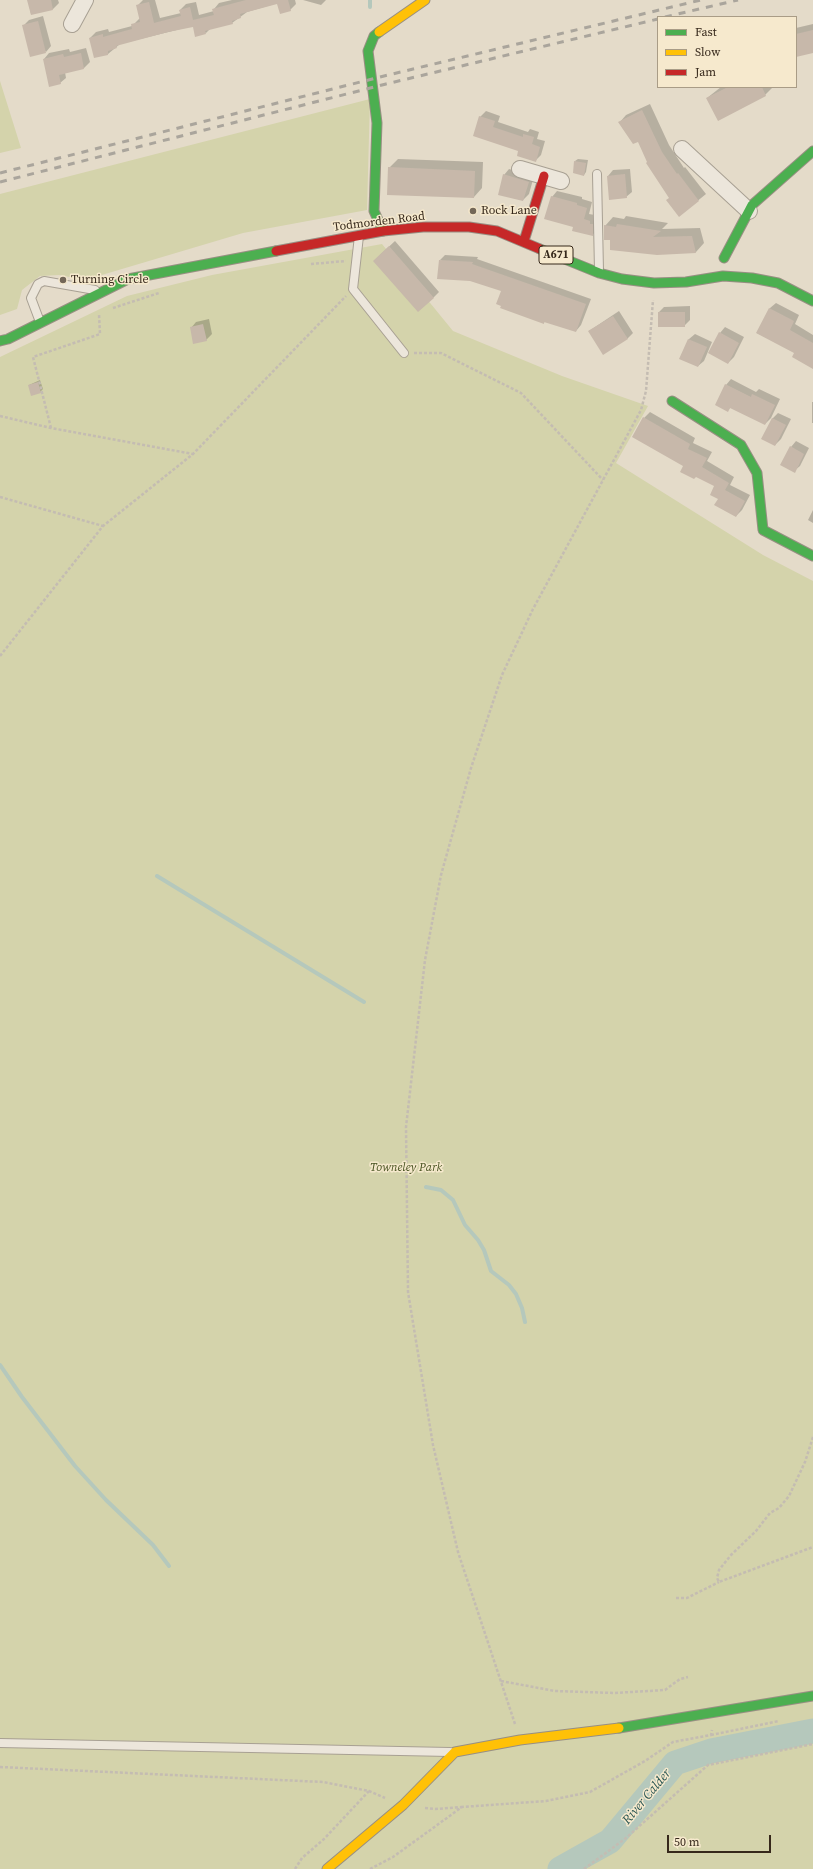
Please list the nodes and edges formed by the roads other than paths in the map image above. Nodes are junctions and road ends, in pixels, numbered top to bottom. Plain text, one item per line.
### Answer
1 (85, 0) edge
2 (425, 0) edge
3 (72, 24) dead end
4 (682, 149) dead end
5 (813, 151) edge
6 (520, 169) dead end
7 (596, 174) dead end
8 (544, 176) junction
9 (561, 181) dead end
10 (749, 211) junction
11 (382, 231) junction
12 (359, 235) junction
13 (524, 241) junction
14 (724, 258) dead end
15 (599, 273) junction
16 (103, 291) junction
17 (813, 301) edge
18 (40, 323) junction
19 (0, 341) edge
20 (404, 353) road end
21 (672, 401) dead end
22 (813, 556) edge
23 (813, 1696) edge
24 (0, 1744) edge
25 (455, 1752) junction
26 (327, 1869) edge

1 - 3 street
2 - 11 main road
4 - 10 street
5 - 10 main road
6 - 8 street
7 - 15 lane
8 - 9 street
8 - 13 main road
10 - 14 main road
11 - 12 main road, Todmorden Road / A671
11 - 13 main road, Todmorden Road / A671
12 - 16 main road, Todmorden Road / A671
12 - 20 lane
13 - 15 main road, Todmorden Road / A671
15 - 17 main road, Todmorden Road / A671
16 - 18 main road, Todmorden Road / A671
16 - 18 lane
18 - 19 main road, Todmorden Road / A671
21 - 22 main road
23 - 25 main road
24 - 25 lane
25 - 26 main road

